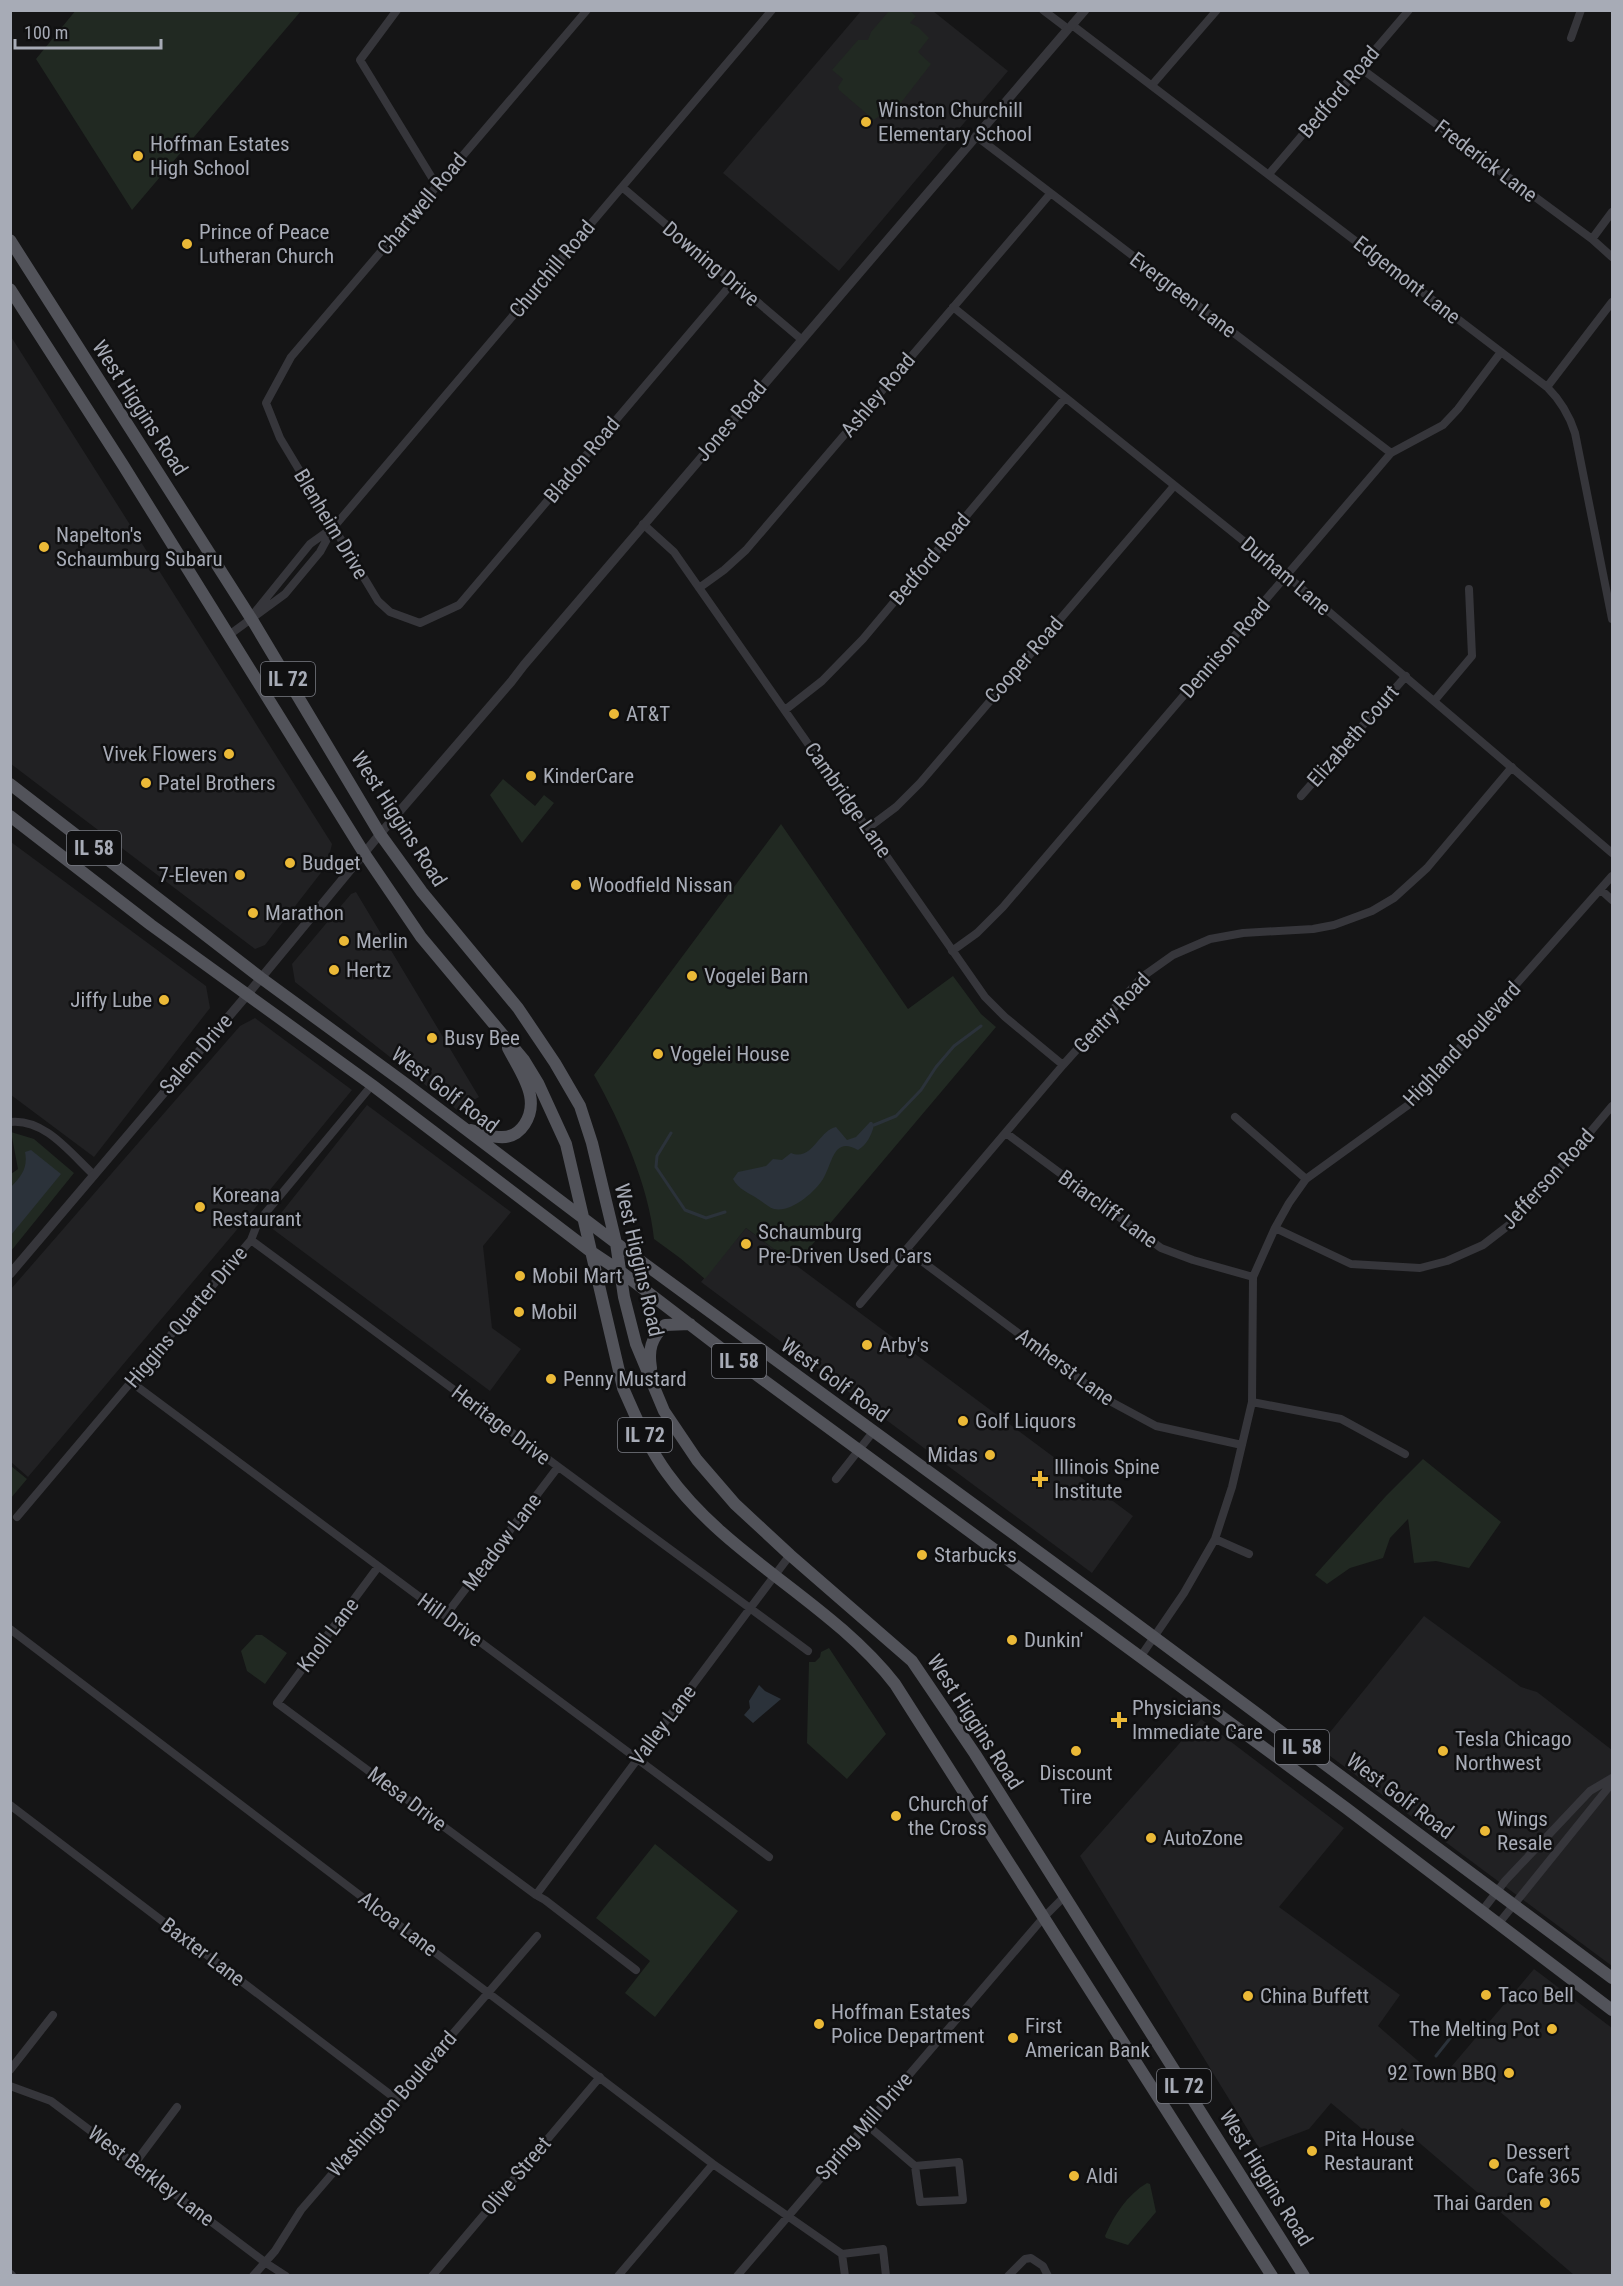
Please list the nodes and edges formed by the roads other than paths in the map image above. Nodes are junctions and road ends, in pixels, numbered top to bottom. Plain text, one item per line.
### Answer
1 (397, 10) edge
2 (586, 10) edge
3 (772, 10) edge
4 (1043, 10) edge
5 (1085, 10) edge
6 (1217, 10) edge
7 (1409, 10) edge
8 (1581, 10) edge
9 (1070, 27) junction
10 (1571, 38) dead end
11 (1359, 67) junction
12 (1152, 86) junction
13 (976, 136) junction
14 (1269, 174) junction
15 (437, 186) junction
16 (622, 187) junction
17 (1050, 194) junction
18 (1612, 212) edge
19 (1592, 239) junction
20 (10, 240) edge
21 (1612, 257) edge
22 (733, 282) junction
23 (10, 289) edge
24 (1612, 302) edge
25 (953, 307) junction
26 (801, 339) junction
27 (1501, 352) junction
28 (1547, 387) junction
29 (1065, 398) junction
30 (266, 403) joint
31 (1391, 453) junction
32 (1174, 486) junction
33 (643, 524) junction
34 (333, 528) junction
35 (1287, 576) junction
36 (699, 588) junction
37 (1469, 590) dead end
38 (251, 618) junction
39 (1612, 619) edge
40 (420, 623) joint
41 (229, 635) junction
42 (1406, 676) junction
43 (1435, 700) junction
44 (785, 710) junction
45 (1512, 767) junction
46 (10, 784) edge
47 (1301, 796) dead end
48 (10, 816) edge
49 (868, 828) junction
50 (380, 834) junction
51 (364, 853) junction
52 (1612, 853) edge
53 (1612, 876) edge
54 (1601, 890) junction
55 (1612, 900) edge
56 (952, 951) junction
57 (261, 978) junction
58 (247, 995) junction
59 (501, 1033) junction
60 (1063, 1065) junction
61 (372, 1085) junction
62 (1612, 1106) edge
63 (1235, 1117) dead end
64 (10, 1122) edge
65 (463, 1127) junction
66 (1006, 1133) junction
67 (94, 1175) junction
68 (1306, 1179) junction
69 (582, 1218) junction
70 (1275, 1228) junction
71 (251, 1240) junction
72 (616, 1243) junction
73 (907, 1250) junction
74 (590, 1251) junction
75 (620, 1271) junction
76 (10, 1274) edge
77 (1253, 1277) junction
78 (860, 1304) dead end
79 (690, 1324) junction
80 (131, 1382) junction
81 (654, 1387) junction
82 (1252, 1402) junction
83 (873, 1432) junction
84 (1242, 1446) junction
85 (859, 1450) junction
86 (1405, 1454) dead end
87 (558, 1467) junction
88 (836, 1479) dead end
89 (17, 1517) dead end
90 (1215, 1539) junction
91 (1249, 1554) dead end
92 (790, 1556) junction
93 (378, 1567) junction
94 (776, 1575) junction
95 (751, 1608) junction
96 (445, 1616) junction
97 (10, 1629) edge
98 (1154, 1637) junction
99 (808, 1651) dead end
100 (1141, 1656) junction
101 (277, 1703) joint
102 (638, 1759) junction
103 (1612, 1778) edge
104 (1612, 1783) edge
105 (10, 1805) edge
106 (769, 1857) dead end
107 (1497, 1892) junction
108 (536, 1895) junction
109 (1064, 1897) junction
110 (1513, 1904) junction
111 (1482, 1911) junction
112 (1044, 1917) junction
113 (1499, 1923) junction
114 (537, 1936) dead end
115 (636, 1971) dead end
116 (1612, 1978) edge
117 (488, 1993) junction
118 (1612, 2010) edge
119 (53, 2015) dead end
120 (10, 2070) edge
121 (600, 2077) junction
122 (10, 2086) edge
123 (396, 2099) junction
124 (177, 2107) dead end
125 (866, 2124) junction
126 (135, 2163) junction
127 (713, 2164) junction
128 (915, 2166) junction
129 (786, 2216) junction
130 (842, 2254) junction
131 (266, 2263) junction
132 (253, 2276) edge
133 (286, 2276) edge
134 (432, 2276) edge
135 (618, 2276) edge
136 (737, 2276) edge
137 (845, 2276) edge
138 (886, 2276) edge
139 (1008, 2276) edge
140 (1048, 2276) edge
141 (1272, 2276) edge
142 (1304, 2276) edge

1 - 15 street
2 - 15 street, Chartwell Road
3 - 16 street, Churchill Road
4 - 9 street, Edgemont Lane
5 - 9 street, Jones Road
6 - 12 street
7 - 11 street, Bedford Road
8 - 10 street
9 - 12 street, Edgemont Lane
9 - 13 street, Jones Road
11 - 14 street, Bedford Road
11 - 19 street, Frederick Lane
12 - 14 street, Edgemont Lane
13 - 17 street, Evergreen Lane
13 - 26 street, Jones Road
14 - 27 street, Edgemont Lane
15 - 30 street, Chartwell Road
16 - 22 street, Downing Drive
16 - 34 street, Churchill Road
17 - 25 street, Ashley Road
17 - 31 street, Evergreen Lane
18 - 19 street
19 - 21 street, Frederick Lane
20 - 38 main road, West Higgins Road / IL 72
22 - 26 street, Downing Drive
22 - 40 street, Bladon Road
23 - 41 main road, IL 72
24 - 28 street
25 - 29 street, Durham Lane
25 - 36 street, Ashley Road
26 - 33 street, Jones Road
27 - 28 street, Edgemont Lane
27 - 31 street, Dennison Road
28 - 39 street, Edgemont Lane
29 - 32 street, Durham Lane
29 - 44 street, Bedford Road
30 - 34 street, Blenheim Drive
31 - 35 street, Dennison Road
32 - 35 street, Durham Lane
32 - 49 street, Cooper Road
33 - 36 street, Cambridge Lane
33 - 50 street, Jones Road
34 - 38 street, Churchill Road
34 - 38 street, Churchill Road
34 - 40 street, Blenheim Drive
35 - 42 street, Durham Lane
35 - 56 street, Dennison Road
36 - 44 street, Cambridge Lane
37 - 43 street
38 - 41 street, Churchill Road
38 - 50 main road, West Higgins Road / IL 72
41 - 51 main road, IL 72
42 - 43 street, Durham Lane
42 - 47 street, Elizabeth Court
43 - 45 street, Durham Lane
44 - 49 street, Cambridge Lane
45 - 52 street, Durham Lane
45 - 60 street, Gentry Road
46 - 57 main road, West Golf Road / IL 58
48 - 58 main road, West Golf Road / IL 58
49 - 56 street, Cambridge Lane
50 - 51 street, Salem Drive
50 - 72 main road, West Higgins Road / IL 72
51 - 57 street, Salem Drive
51 - 59 main road, IL 72
53 - 54 street, Highland Boulevard
54 - 55 street
54 - 68 street, Highland Boulevard
56 - 60 street, Cambridge Lane
57 - 58 street, Salem Drive
57 - 65 main road, West Golf Road / IL 58
58 - 61 main road, West Golf Road / IL 58
58 - 67 street, Salem Drive
59 - 65 main road
59 - 69 main road, IL 72
60 - 66 street, Gentry Road
61 - 71 street, Higgins Quarter Drive
61 - 74 main road, West Golf Road / IL 58
62 - 70 street, Jefferson Road
63 - 68 street
64 - 67 street
65 - 69 main road, West Golf Road / IL 58
66 - 73 street, Gentry Road
66 - 77 street, Briarcliff Lane
67 - 76 street, Salem Drive
68 - 70 street, Highland Boulevard
69 - 72 main road, West Golf Road / IL 58
69 - 74 main road, IL 72
70 - 77 street, Highland Boulevard
71 - 80 street, Higgins Quarter Drive
71 - 87 street, Heritage Drive
72 - 75 main road, West Higgins Road / IL 72
72 - 83 main road, West Golf Road / IL 58
73 - 78 street, Gentry Road
73 - 84 street, Amherst Lane
74 - 75 main road, West Golf Road / IL 58
74 - 94 main road, IL 72
75 - 79 main road, West Golf Road / IL 58
75 - 81 main road, West Higgins Road / IL 72
77 - 82 street, Highland Boulevard
79 - 81 main road
79 - 85 main road, West Golf Road / IL 58
80 - 89 street, Higgins Quarter Drive
80 - 93 street, Hill Drive
81 - 92 main road, West Higgins Road / IL 72
82 - 84 street, Highland Boulevard
82 - 86 street
83 - 85 street
83 - 98 main road, West Golf Road / IL 58
84 - 90 street, Highland Boulevard
85 - 88 street
85 - 100 main road, West Golf Road / IL 58
87 - 95 street, Heritage Drive
87 - 96 street, Meadow Lane
90 - 91 street
90 - 98 street, Highland Boulevard
92 - 94 street, Valley Lane
92 - 109 main road, West Higgins Road / IL 72
93 - 96 street, Hill Drive
93 - 101 street, Knoll Lane
94 - 95 street, Valley Lane
94 - 112 main road, IL 72
95 - 99 street, Heritage Drive
95 - 102 street, Valley Lane
96 - 102 street, Hill Drive
97 - 117 street, Alcoa Lane
98 - 100 street, Highland Boulevard
98 - 107 main road, West Golf Road / IL 58
100 - 111 main road, West Golf Road / IL 58
101 - 108 street, Mesa Drive
102 - 106 street, Hill Drive
102 - 108 street, Valley Lane
103 - 107 street
104 - 110 street
105 - 123 street, Baxter Lane
107 - 110 main road, West Golf Road / IL 58
107 - 111 street
108 - 115 street, Mesa Drive
109 - 112 street, Spring Mill Drive
109 - 142 main road, West Higgins Road / IL 72
110 - 113 street
110 - 116 main road, West Golf Road / IL 58
111 - 113 main road, West Golf Road / IL 58
112 - 125 street, Spring Mill Drive
112 - 141 main road, IL 72
113 - 118 main road, West Golf Road / IL 58
114 - 117 street, Washington Boulevard
117 - 121 street, Alcoa Lane
117 - 123 street, Washington Boulevard
119 - 120 street
121 - 127 street, Alcoa Lane
121 - 134 street, Olive Street
122 - 126 street, West Berkley Lane
123 - 131 street, Washington Boulevard
124 - 126 street
125 - 128 street
125 - 129 street, Spring Mill Drive
126 - 131 street, West Berkley Lane
127 - 129 street, Alcoa Lane
127 - 135 street
128 - 128 street
129 - 130 street, Alcoa Lane
129 - 136 street, Spring Mill Drive
130 - 137 street
130 - 138 street
131 - 132 street, Washington Boulevard
131 - 133 street, West Berkley Lane
139 - 140 street

